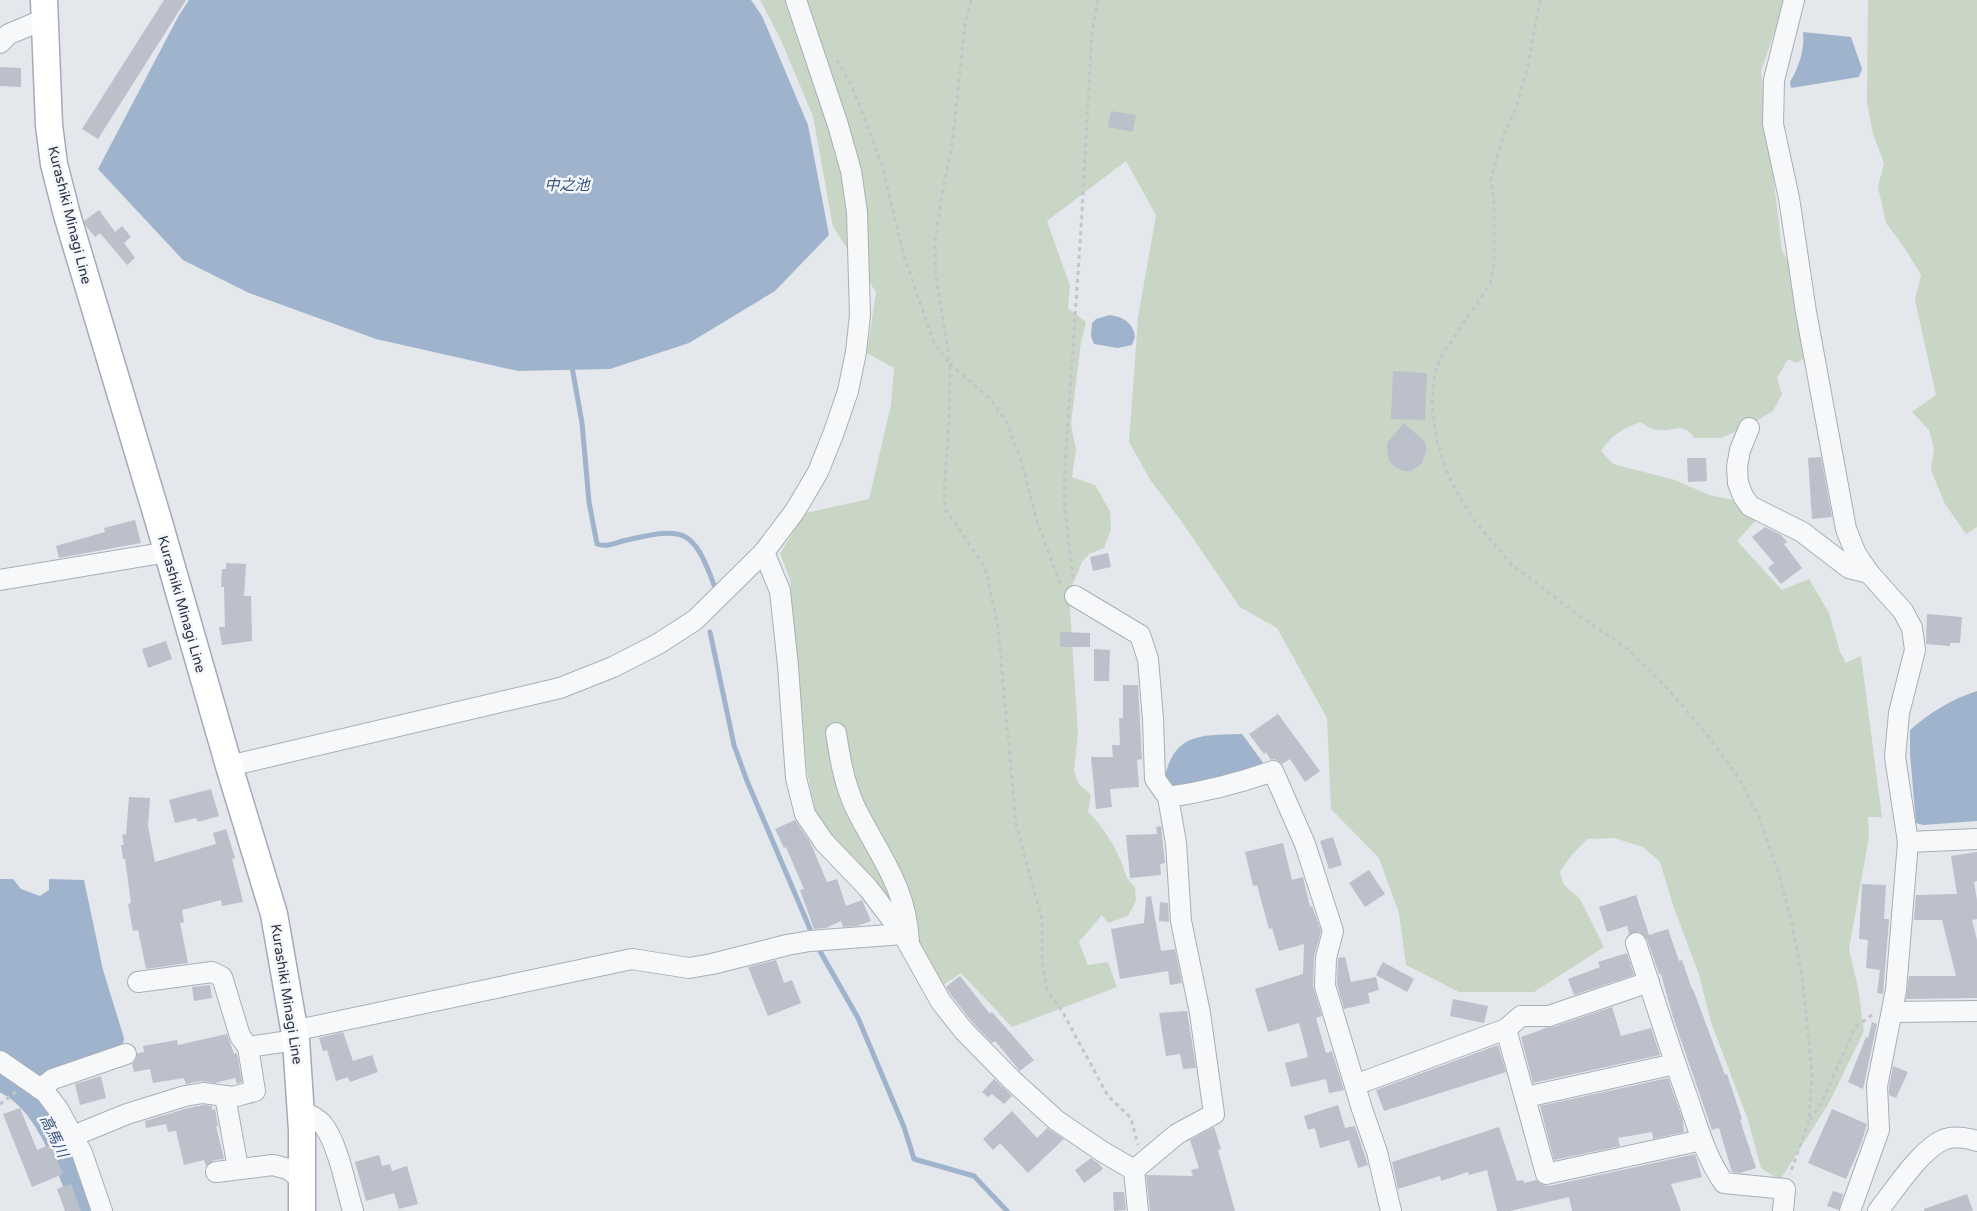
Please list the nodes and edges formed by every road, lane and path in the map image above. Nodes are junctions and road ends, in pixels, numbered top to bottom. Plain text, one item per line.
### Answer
1 (796, 0) edge
2 (972, 0) edge
3 (1098, 0) edge
4 (1540, 0) edge
5 (1794, 0) edge
6 (44, 10) edge
7 (0, 43) edge
8 (833, 54) dead end
9 (950, 364) junction
10 (1749, 428) dead end
11 (168, 552) junction
12 (764, 552) junction
13 (1869, 573) junction
14 (0, 580) edge
15 (1075, 596) junction
16 (836, 733) dead end
17 (229, 766) junction
18 (1168, 797) junction
19 (1977, 839) edge
20 (1908, 842) junction
21 (906, 939) junction
22 (1636, 943) dead end
23 (138, 982) dead end
24 (1649, 982) junction
25 (1977, 1011) edge
26 (1892, 1012) junction
27 (1506, 1030) junction
28 (295, 1035) junction
29 (248, 1047) junction
30 (126, 1054) dead end
31 (0, 1061) edge
32 (1675, 1064) junction
33 (1355, 1084) junction
34 (40, 1089) junction
35 (17, 1091) dead end
36 (225, 1096) junction
37 (1526, 1097) junction
38 (0, 1104) edge
39 (302, 1110) junction
40 (1809, 1120) junction
41 (73, 1136) junction
42 (1702, 1140) junction
43 (1977, 1142) edge
44 (238, 1168) junction
45 (1134, 1170) junction
46 (216, 1172) dead end
47 (301, 1179) junction
48 (1785, 1189) junction
49 (102, 1211) edge
50 (302, 1211) edge
51 (353, 1211) edge
52 (1138, 1211) edge
53 (1391, 1211) edge
54 (1783, 1211) edge
55 (1850, 1211) edge
56 (1878, 1211) edge

1 - 12 street
2 - 9 path
3 - 15 path
4 - 40 path
5 - 13 street
6 - 7 street
6 - 11 main road, Kurashiki Minagi Line
8 - 9 path
9 - 15 path
9 - 45 path
10 - 13 street
11 - 14 street
11 - 17 main road, Kurashiki Minagi Line
12 - 17 street
12 - 21 street
13 - 20 street
15 - 18 street
16 - 21 street
17 - 28 main road, Kurashiki Minagi Line
18 - 33 street
18 - 45 street
19 - 20 street
20 - 26 street
21 - 28 street
21 - 45 street
22 - 24 street
23 - 29 street
24 - 27 street
24 - 32 street
25 - 26 street
26 - 40 path
26 - 55 street
27 - 33 street
27 - 37 street
28 - 29 street
28 - 39 main road, Kurashiki Minagi Line
29 - 36 street
30 - 34 street
31 - 34 street
32 - 37 street
32 - 42 street
33 - 53 street
34 - 41 street
35 - 38 path
36 - 41 street
36 - 44 street
37 - 42 street
39 - 47 main road, Kurashiki Minagi Line
39 - 51 street
40 - 48 path
41 - 49 street
42 - 48 street
43 - 56 street
44 - 46 street
44 - 47 street
45 - 52 street
47 - 50 main road, Kurashiki Minagi Line
48 - 54 street

